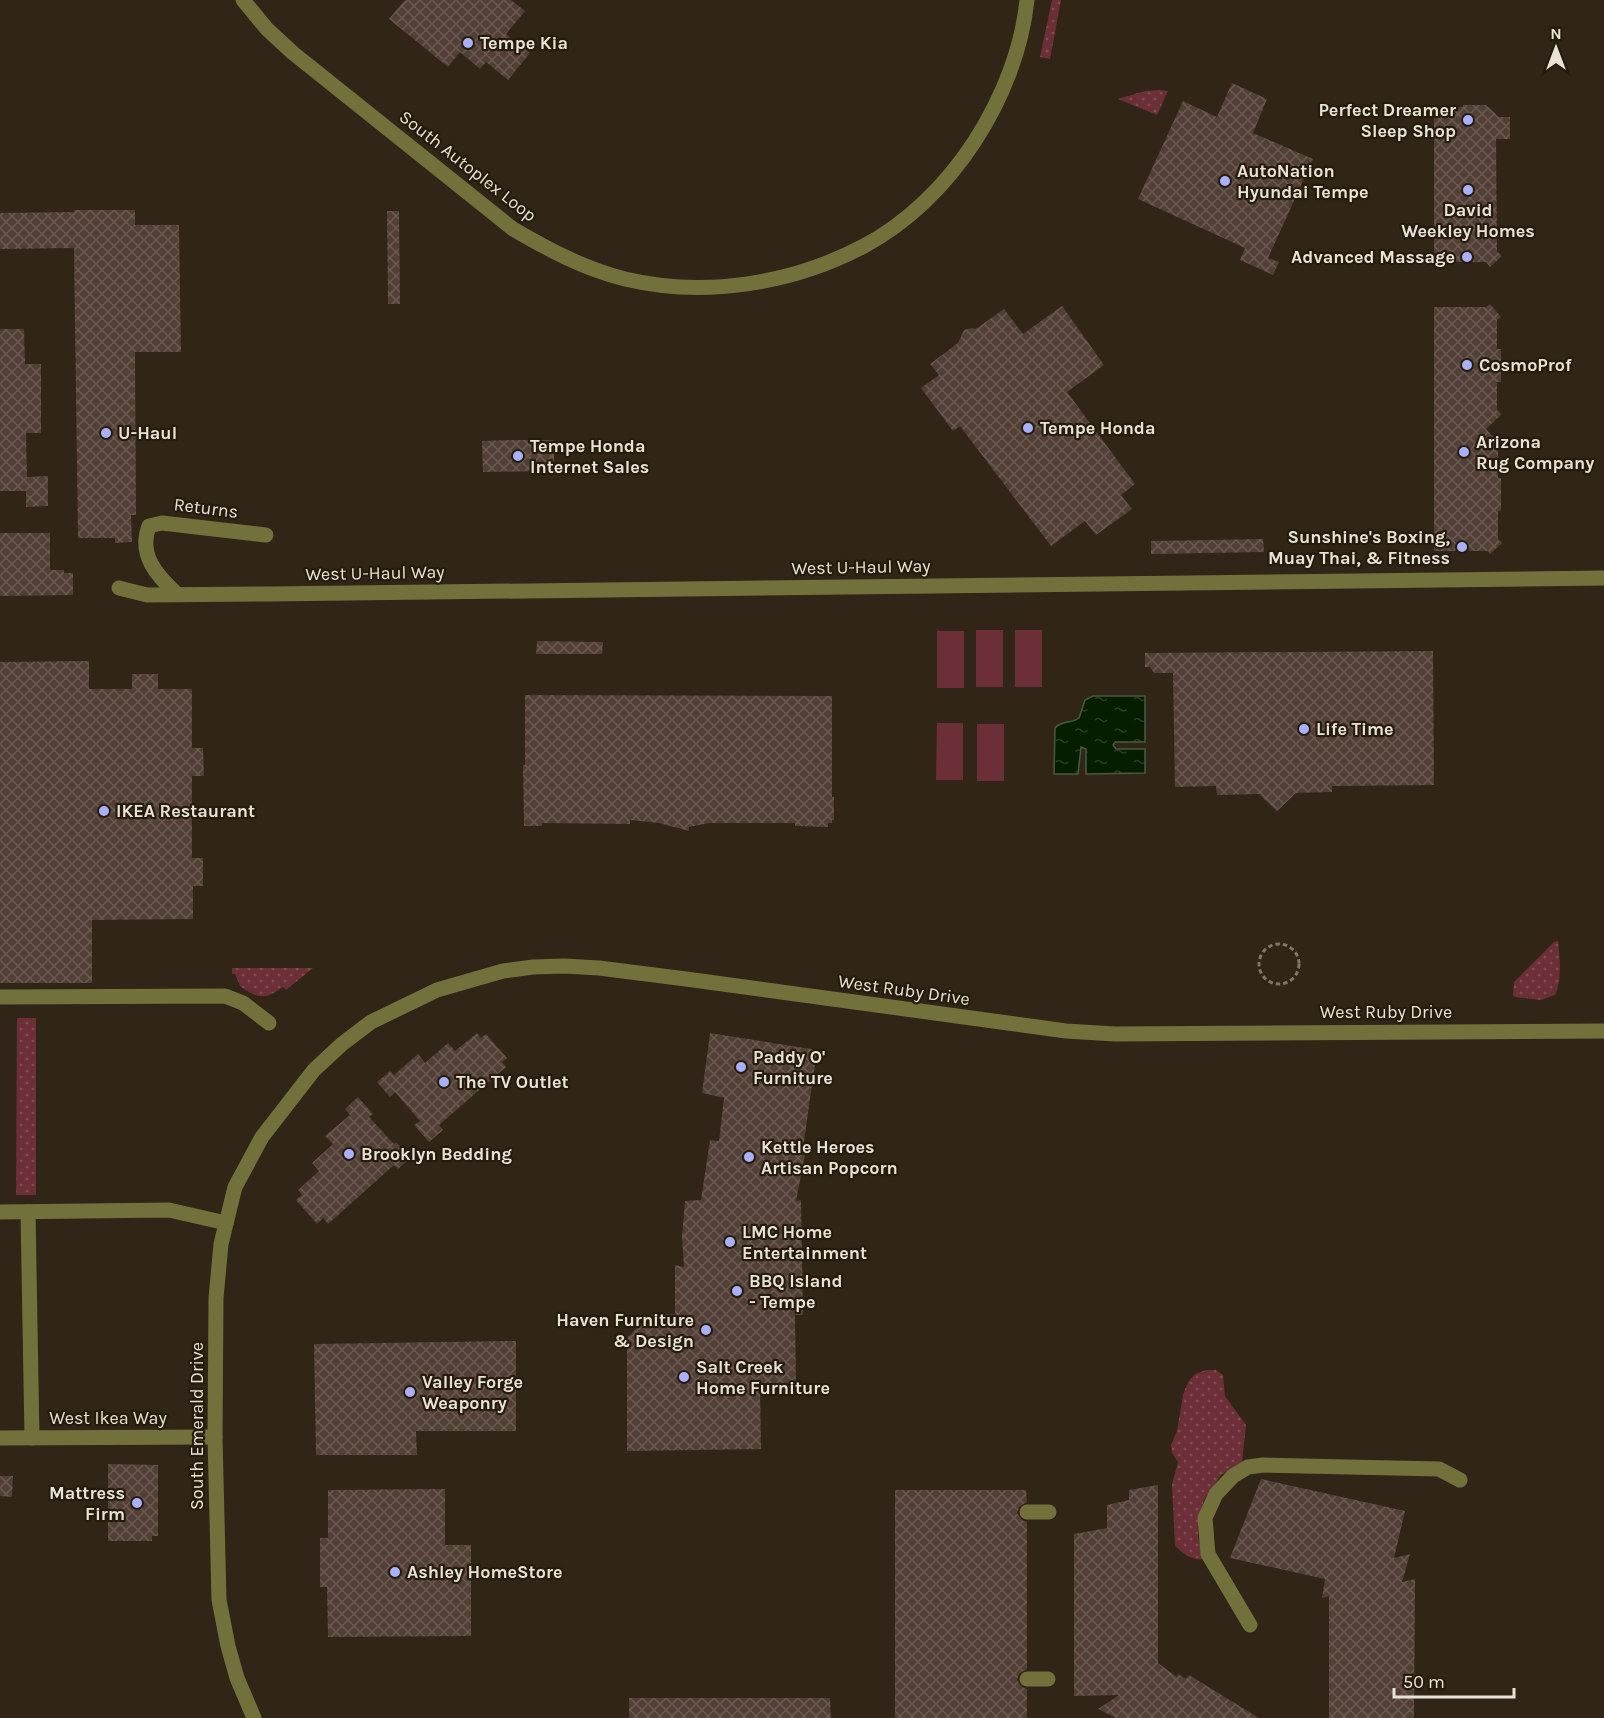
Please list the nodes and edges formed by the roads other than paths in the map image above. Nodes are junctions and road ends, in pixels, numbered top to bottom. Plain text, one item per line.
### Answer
1 (243, 0) edge
2 (1027, 0) edge
3 (267, 535) dead end
4 (1604, 578) edge
5 (119, 588) dead end
6 (177, 594) junction
7 (0, 997) edge
8 (269, 1023) dead end
9 (1604, 1030) edge
10 (262, 1137) joint
11 (0, 1212) edge
12 (28, 1212) junction
13 (226, 1223) junction
14 (215, 1437) junction
15 (0, 1438) edge
16 (32, 1438) junction
17 (1460, 1480) dead end
18 (1027, 1512) dead end
19 (1049, 1512) dead end
20 (1250, 1625) dead end
21 (1027, 1679) dead end
22 (1048, 1679) dead end
23 (254, 1718) edge

1 - 2 street, South Autoplex Loop
3 - 6 street, Returns
4 - 6 street, West U-Haul Way
5 - 6 street, West U-Haul Way
7 - 8 street
9 - 10 street, West Ruby Drive
10 - 13 street, South Emerald Drive
11 - 12 street
12 - 13 street
12 - 16 street
13 - 14 street, South Emerald Drive
14 - 16 street, West Ikea Way
14 - 23 street, South Emerald Drive
15 - 16 street, West Ikea Way
17 - 20 street
18 - 19 street
21 - 22 street

